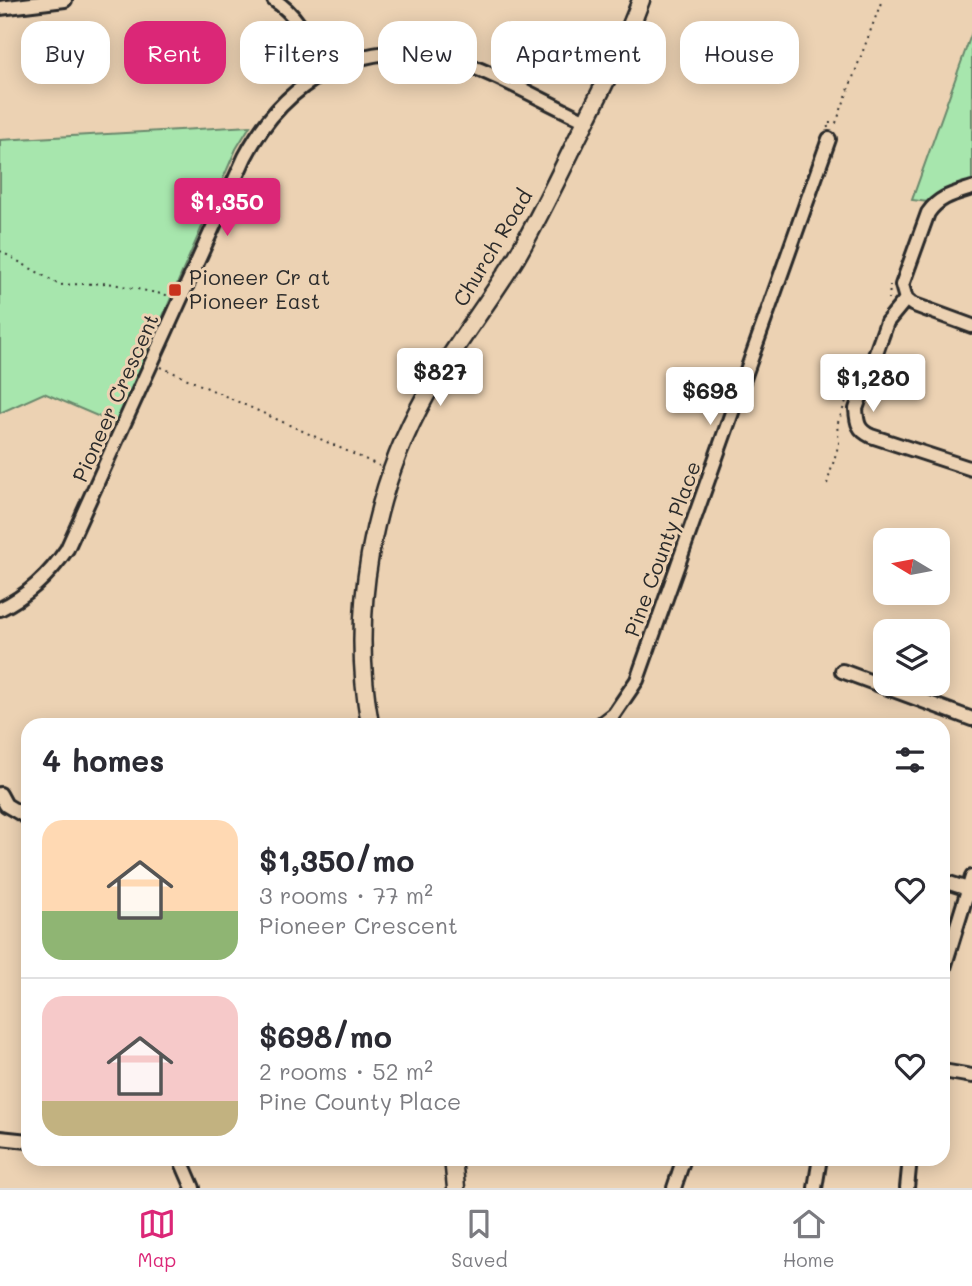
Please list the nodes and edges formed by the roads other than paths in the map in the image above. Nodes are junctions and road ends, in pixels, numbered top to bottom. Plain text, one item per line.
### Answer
1 (65, 0) edge
2 (274, 0) edge
3 (641, 0) edge
4 (0, 8) edge
5 (296, 21) edge
6 (364, 59) edge
7 (306, 84) edge
8 (586, 121) junction
9 (830, 139) road end
10 (972, 188) edge
11 (906, 299) junction
12 (972, 326) edge
13 (972, 469) edge
14 (0, 609) edge
15 (842, 671) dead end
16 (369, 718) edge
17 (608, 718) edge
18 (972, 719) edge
19 (0, 794) edge
20 (21, 814) edge
21 (950, 882) edge
22 (970, 884) edge
23 (950, 948) edge
24 (950, 1072) edge
25 (972, 1076) edge
26 (0, 1138) edge
27 (21, 1140) edge
28 (183, 1166) edge
29 (454, 1166) edge
30 (681, 1166) edge
31 (819, 1166) edge
32 (909, 1166) edge
33 (193, 1188) edge
34 (456, 1188) edge
35 (674, 1188) edge
36 (816, 1188) edge
37 (907, 1188) edge

1 - 4 street
2 - 5 street
3 - 8 main road, Church Road
6 - 8 street, Pioneer Crescent
7 - 14 street, Pioneer Crescent
8 - 16 main road, Church Road
9 - 17 street, Pine County Place
10 - 11 street
11 - 12 street
11 - 13 street
15 - 18 street
19 - 20 street
21 - 22 street
22 - 23 street
24 - 25 street
26 - 27 street
28 - 33 street
29 - 34 main road
30 - 35 street
31 - 36 street
32 - 37 street

